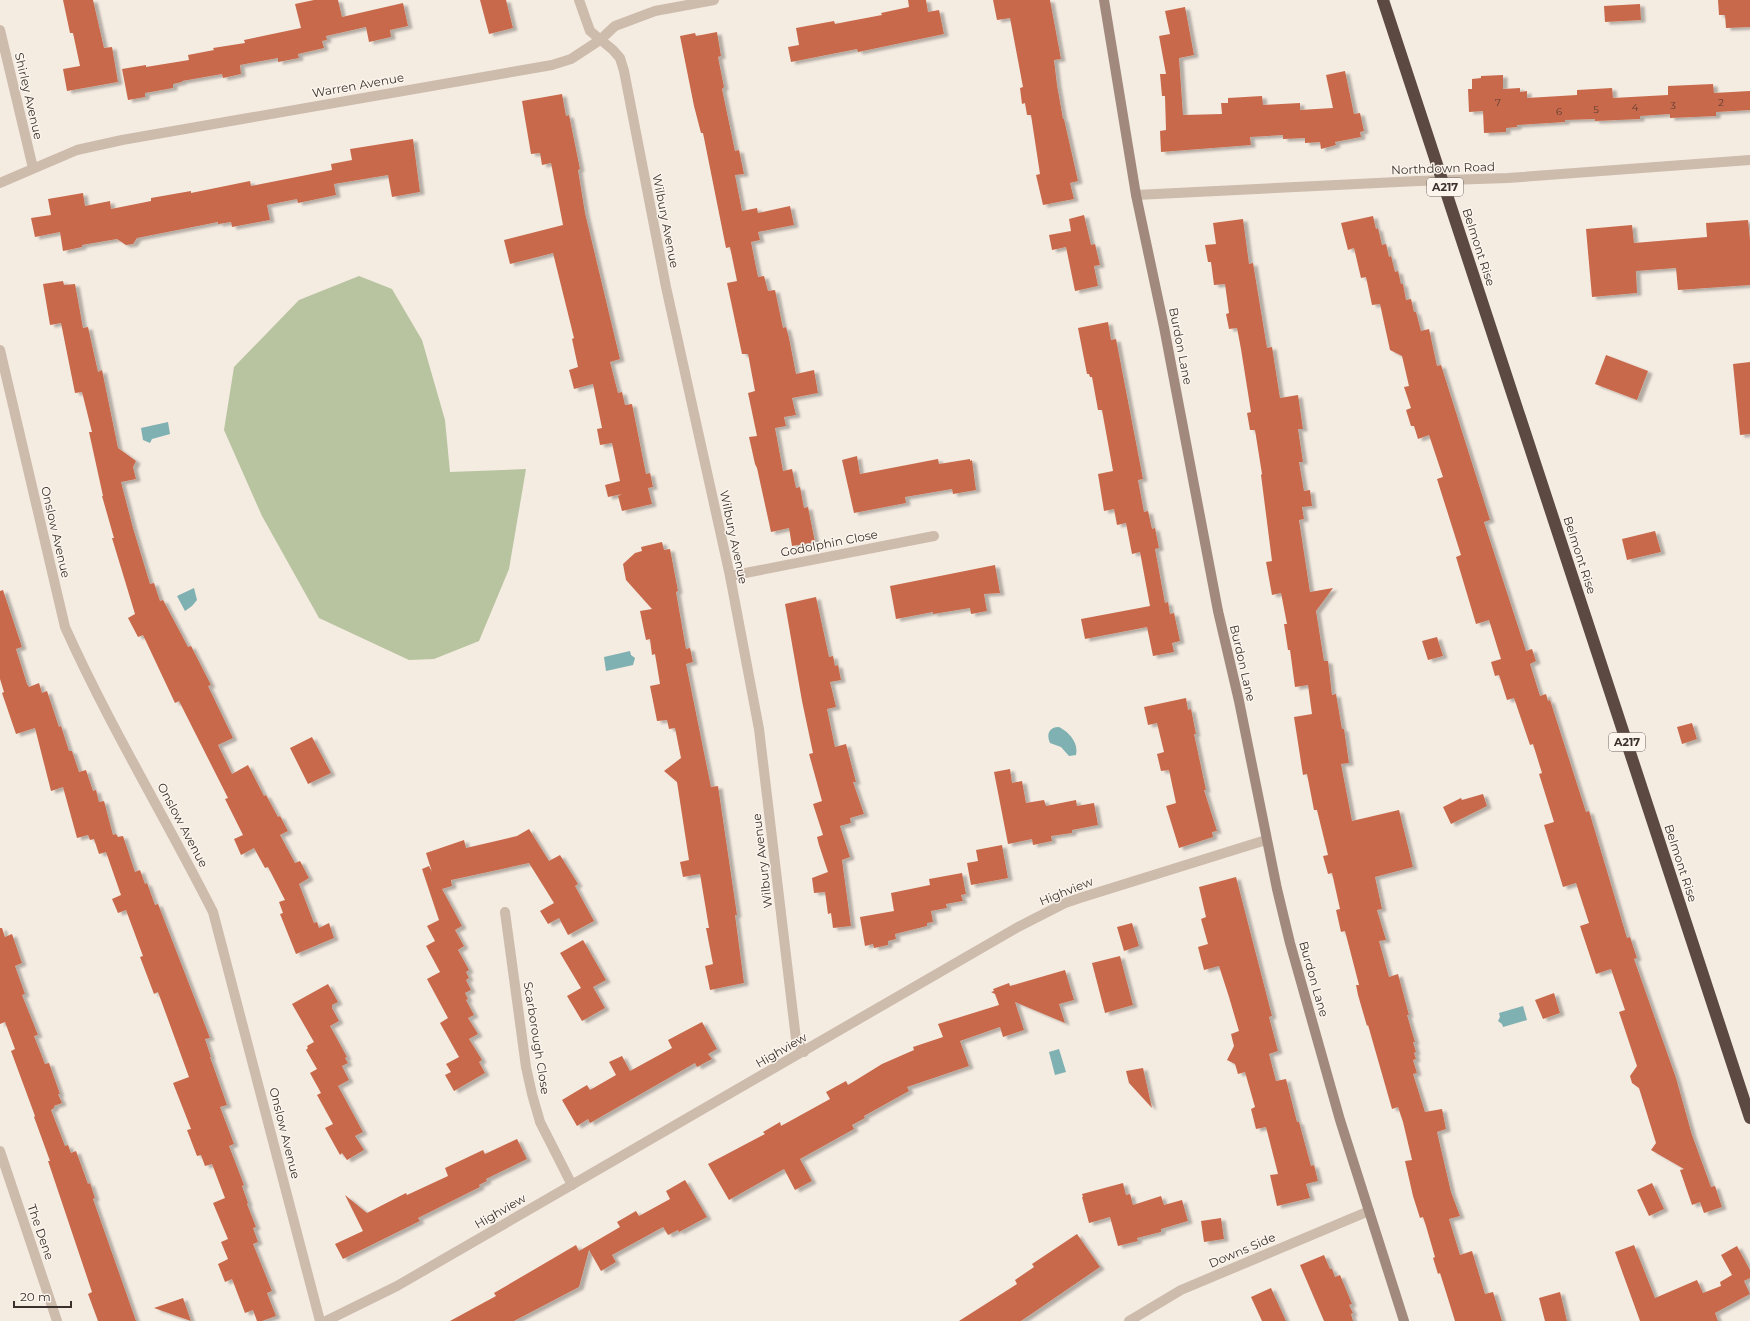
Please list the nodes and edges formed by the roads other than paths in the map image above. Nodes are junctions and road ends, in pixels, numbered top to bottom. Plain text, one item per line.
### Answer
1 (579, 0) edge
2 (714, 0) edge
3 (1104, 0) edge
4 (1383, 0) edge
5 (0, 30) edge
6 (600, 40) junction
7 (1750, 160) edge
8 (33, 168) junction
9 (1442, 180) junction
10 (0, 183) edge
11 (1136, 195) junction
12 (0, 350) edge
13 (934, 536) dead end
14 (730, 576) junction
15 (1266, 840) junction
16 (504, 912) dead end
17 (804, 1052) junction
18 (1750, 1118) edge
19 (0, 1150) edge
20 (572, 1185) junction
21 (1369, 1211) junction
22 (57, 1321) edge
23 (320, 1321) edge
24 (326, 1321) edge
25 (1129, 1321) edge
26 (1404, 1321) edge

1 - 6 street, Wilbury Avenue
2 - 6 street, Warren Avenue
3 - 11 street, Burdon Lane
4 - 9 highway, Belmont Rise / A217
5 - 8 street, Shirley Avenue
6 - 8 street, Warren Avenue
6 - 14 street, Wilbury Avenue
7 - 9 street, Northdown Road
8 - 10 street, Warren Avenue
9 - 11 street, Northdown Road
9 - 18 highway, Belmont Rise / A217
11 - 15 street, Burdon Lane
12 - 23 street, Onslow Avenue
13 - 14 street, Godolphin Close
14 - 17 street, Wilbury Avenue
15 - 17 street, Highview
15 - 21 street, Burdon Lane
16 - 20 street, Scarborough Close
17 - 20 street, Highview
19 - 22 street, The Dene
20 - 24 street, Highview
21 - 25 street, Downs Side
21 - 26 street, Burdon Lane

